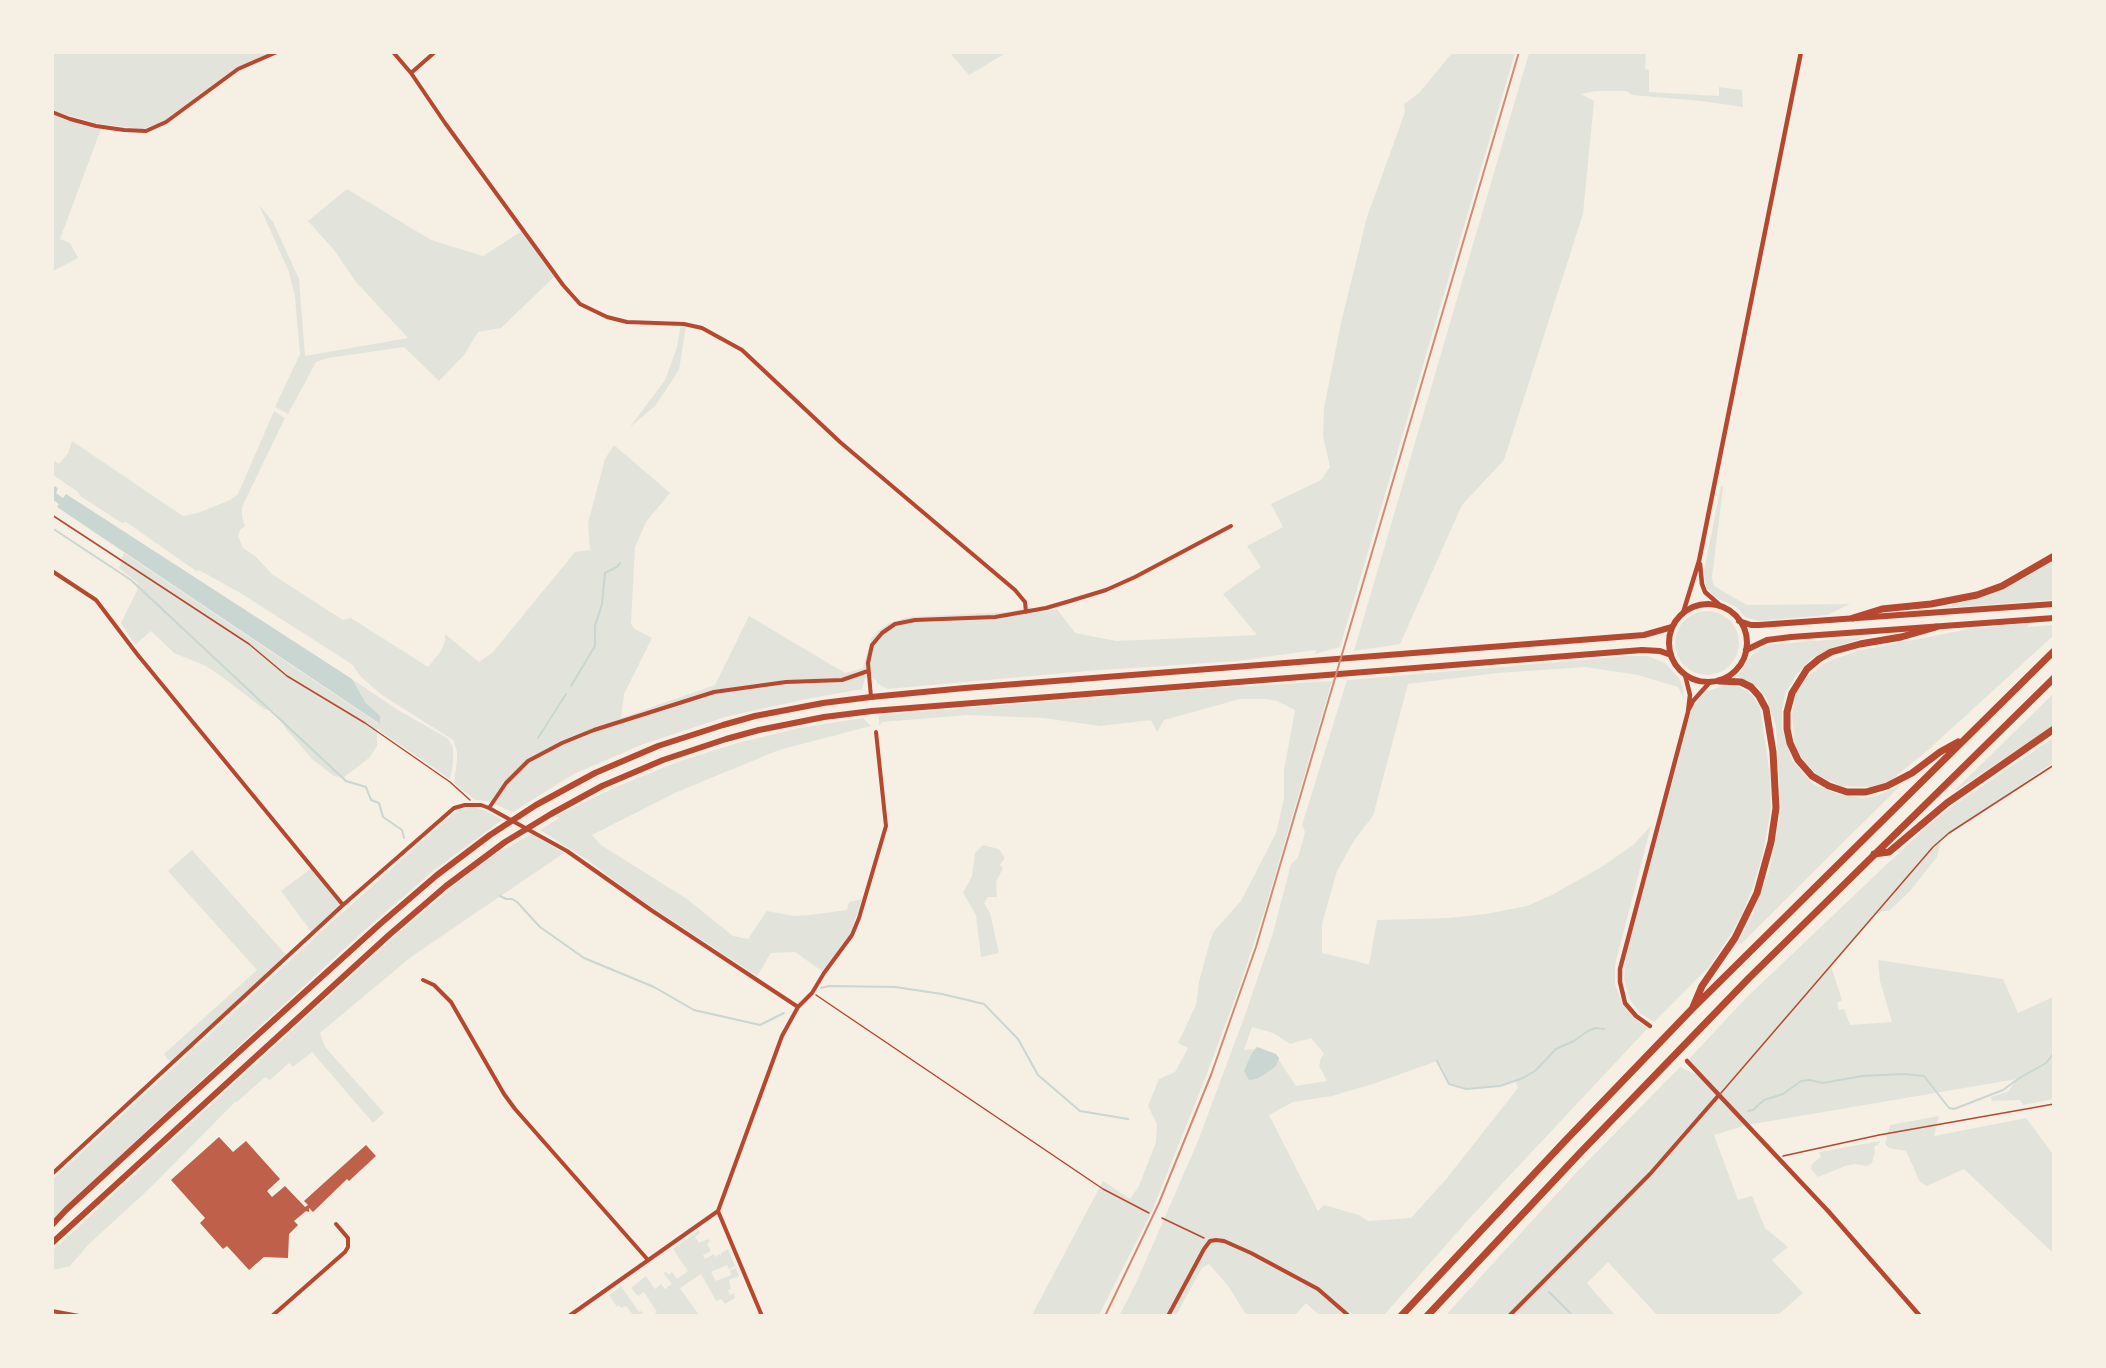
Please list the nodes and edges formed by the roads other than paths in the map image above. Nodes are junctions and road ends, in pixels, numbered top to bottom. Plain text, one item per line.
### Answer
1 (277, 52) edge
2 (393, 52) edge
3 (435, 52) edge
4 (1801, 52) edge
5 (411, 73) junction
6 (52, 112) edge
7 (1231, 526) dead end
8 (2054, 556) edge
9 (1699, 561) junction
10 (52, 571) edge
11 (2051, 604) edge
12 (1722, 607) junction
13 (1026, 612) junction
14 (1683, 613) junction
15 (1854, 618) junction
16 (2054, 618) edge
17 (1739, 621) junction
18 (1672, 627) junction
19 (1936, 627) junction
20 (1746, 650) junction
21 (2054, 651) edge
22 (1671, 655) junction
23 (868, 671) junction
24 (1685, 675) junction
25 (2054, 678) edge
26 (1719, 681) junction
27 (1710, 682) junction
28 (871, 697) junction
29 (1688, 712) junction
30 (2054, 729) edge
31 (876, 732) dead end
32 (1965, 738) junction
33 (2054, 765) edge
34 (489, 808) junction
35 (1874, 854) junction
36 (343, 905) junction
37 (423, 980) dead end
38 (798, 1007) junction
39 (1692, 1009) junction
40 (1650, 1026) dead end
41 (1687, 1061) dead end
42 (1718, 1096) junction
43 (52, 1174) edge
44 (718, 1211) junction
45 (336, 1224) dead end
46 (52, 1225) edge
47 (52, 1243) edge
48 (648, 1260) junction
49 (52, 1311) edge
50 (762, 1315) edge
51 (79, 1316) edge
52 (272, 1316) edge
53 (569, 1316) edge
54 (1168, 1316) edge
55 (1349, 1316) edge
56 (1401, 1316) edge
57 (1426, 1316) edge
58 (1509, 1316) edge
59 (1920, 1316) edge

1 - 6 street
2 - 5 street
3 - 5 street
4 - 9 street
5 - 13 street
7 - 13 street
8 - 15 highway
9 - 12 street
9 - 14 street
10 - 36 street
11 - 15 main road
12 - 14 main road
12 - 17 main road
13 - 23 street
14 - 18 main road
15 - 17 main road
16 - 19 main road
17 - 20 main road
18 - 22 main road
18 - 28 main road
19 - 20 main road
19 - 32 highway
20 - 26 main road
21 - 32 highway
22 - 24 main road
22 - 47 main road
23 - 28 street
23 - 34 street
24 - 27 main road
24 - 29 street
25 - 35 highway
26 - 27 main road
26 - 39 highway
27 - 29 street
28 - 46 main road
29 - 40 street
30 - 35 highway
31 - 38 street
32 - 39 highway
33 - 42 lane
34 - 36 street
34 - 38 street
35 - 57 highway
36 - 43 street
37 - 48 street
38 - 44 street
39 - 56 highway
41 - 42 street
42 - 58 street
42 - 59 street
44 - 48 street
44 - 50 street
45 - 52 street
48 - 53 street
49 - 51 street
54 - 55 street

